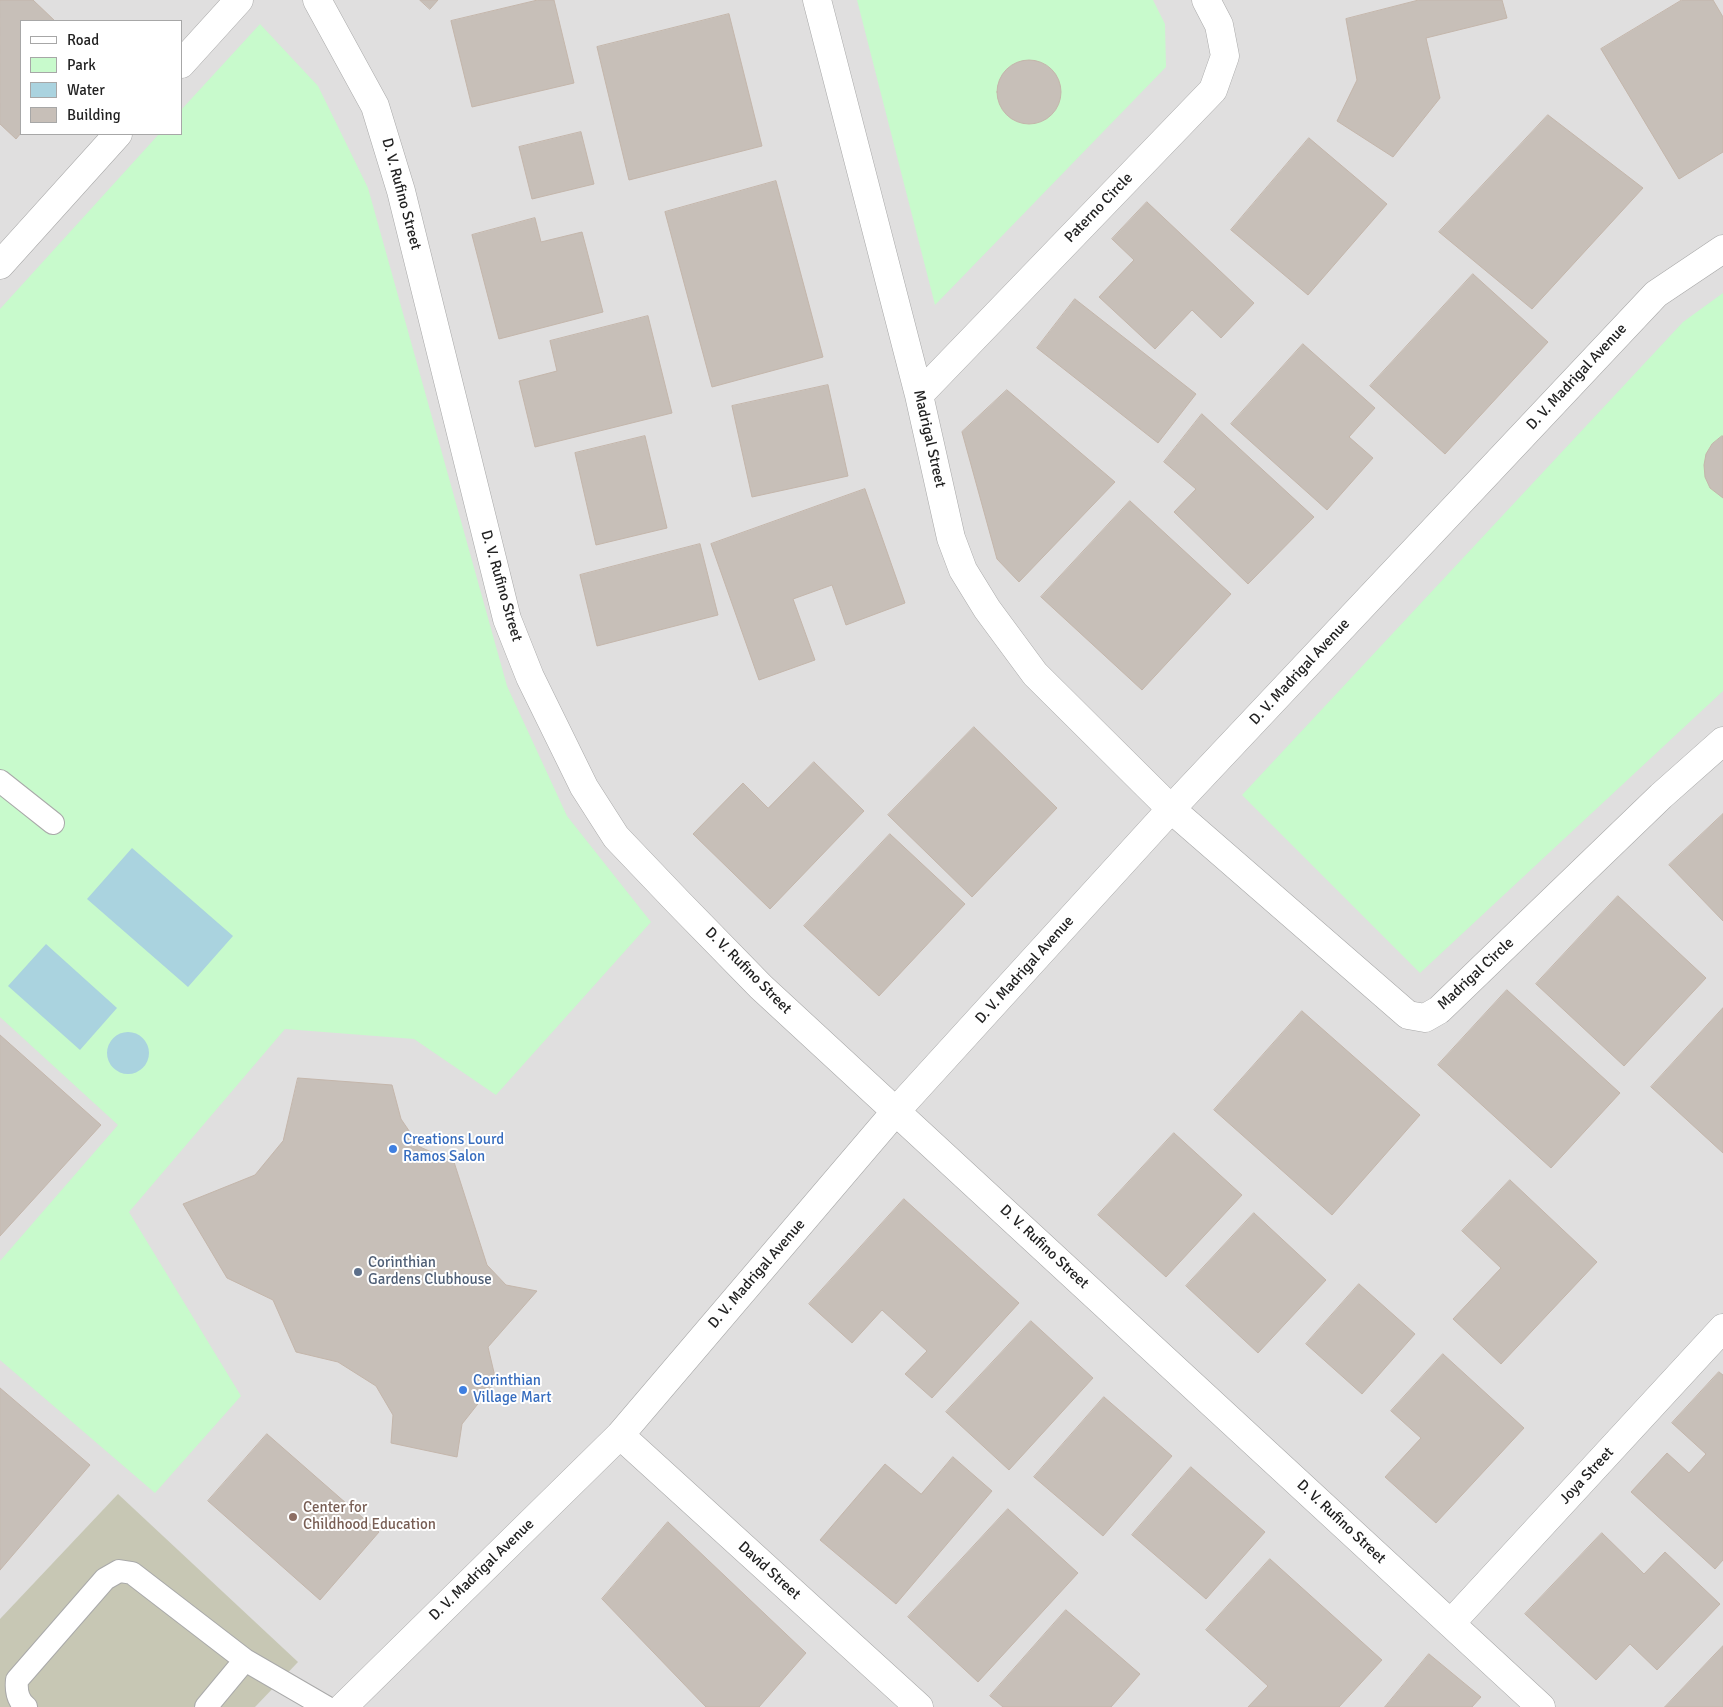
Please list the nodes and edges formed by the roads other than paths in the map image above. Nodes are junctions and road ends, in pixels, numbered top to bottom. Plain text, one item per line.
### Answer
1 (239, 0) edge
2 (317, 0) edge
3 (817, 0) edge
4 (1206, 0) edge
5 (182, 63) edge
6 (117, 135) edge
7 (1723, 249) edge
8 (0, 265) edge
9 (920, 395) junction
10 (1723, 741) edge
11 (0, 781) edge
12 (1171, 809) junction
13 (53, 823) dead end
14 (896, 1112) junction
15 (1723, 1328) edge
16 (620, 1435) junction
17 (1451, 1623) junction
18 (245, 1660) junction
19 (26, 1707) edge
20 (206, 1707) edge
21 (326, 1707) edge
22 (342, 1707) edge
23 (919, 1707) edge
24 (1542, 1707) edge

1 - 5 street
2 - 14 street, D. V. Rufino Street
3 - 9 street, Madrigal Street
4 - 9 street, Paterno Circle
6 - 8 street
7 - 12 street, D. V. Madrigal Avenue
9 - 12 street, Madrigal Street
10 - 12 street, Madrigal Circle
11 - 13 lane
12 - 14 street, D. V. Madrigal Avenue
14 - 16 street, D. V. Madrigal Avenue
14 - 17 street, D. V. Rufino Street
15 - 17 street, Joya Street
16 - 22 street, D. V. Madrigal Avenue
16 - 23 street, David Street
17 - 24 street, D. V. Rufino Street
18 - 19 lane
18 - 20 lane
18 - 21 lane

